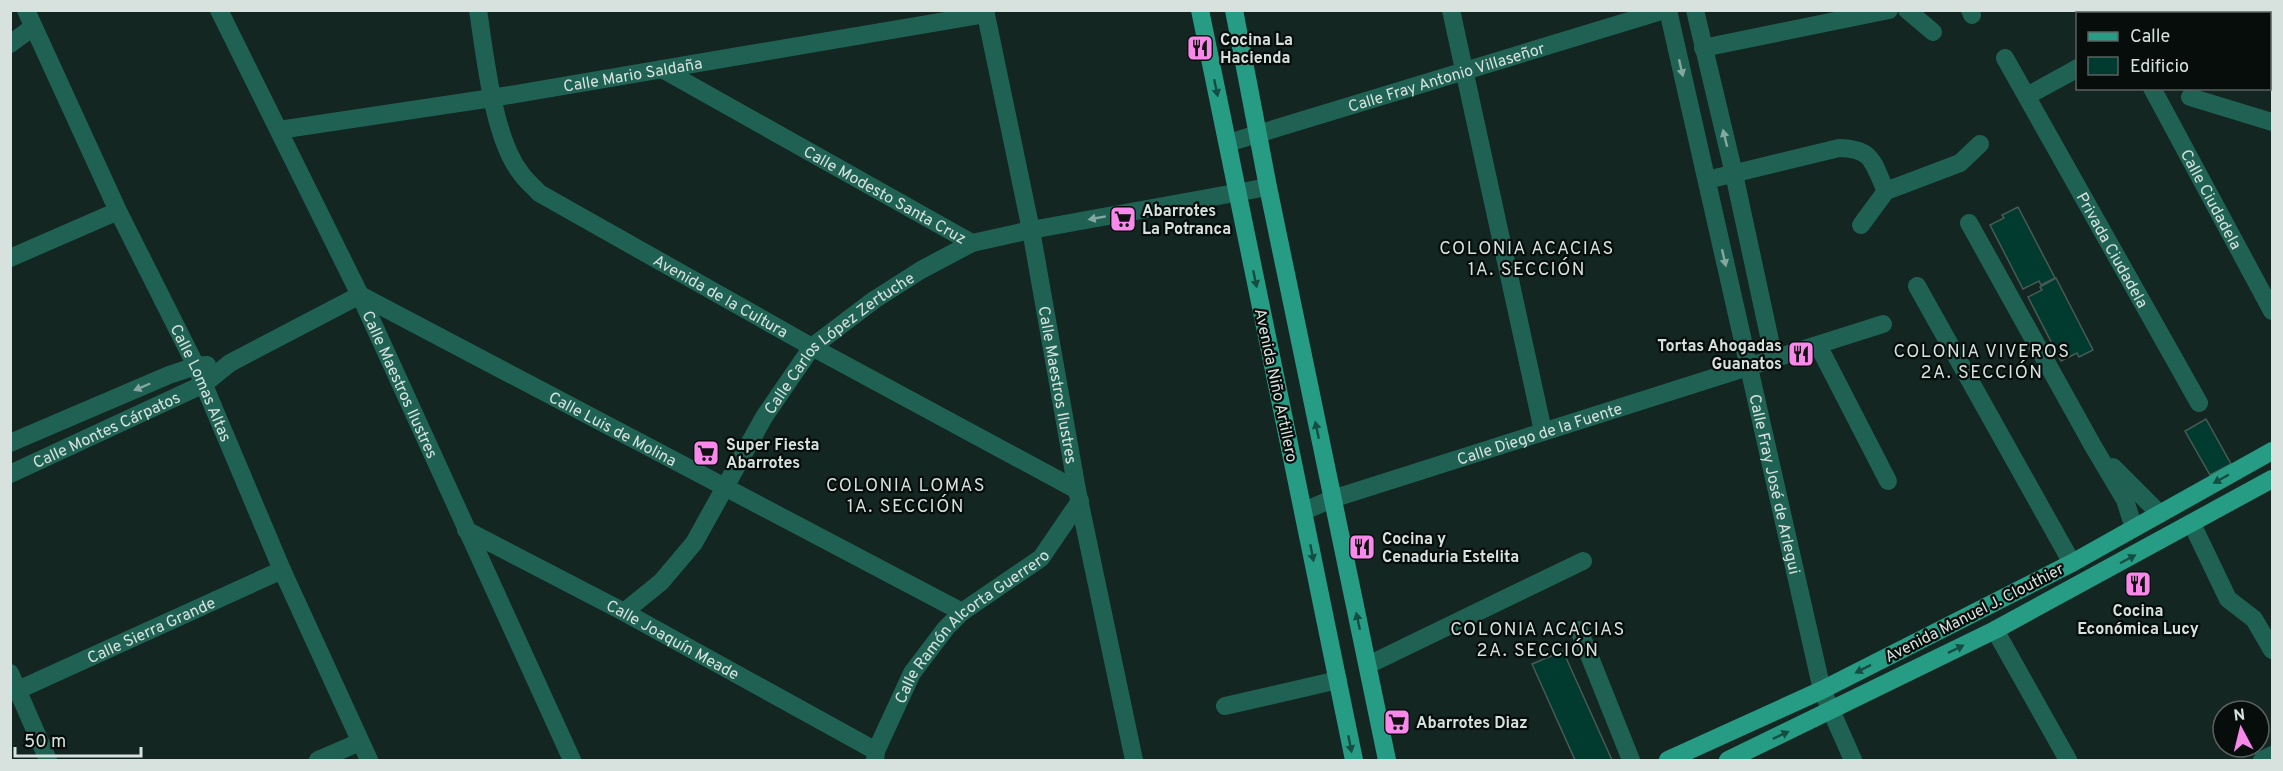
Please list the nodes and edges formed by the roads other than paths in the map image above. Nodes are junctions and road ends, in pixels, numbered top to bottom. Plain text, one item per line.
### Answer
1 (219, 10) edge
2 (478, 10) edge
3 (1200, 10) edge
4 (1234, 10) edge
5 (1451, 10) edge
6 (1667, 10) edge
7 (1695, 10) edge
8 (1889, 10) edge
9 (1907, 10) edge
10 (985, 12) edge
11 (30, 19) edge
12 (1933, 32) dead end
13 (10, 44) edge
14 (1703, 48) junction
15 (2005, 58) dead end
16 (662, 69) junction
17 (2076, 69) edge
18 (1463, 73) junction
19 (2153, 90) edge
20 (2189, 91) edge
21 (2027, 96) junction
22 (492, 98) junction
23 (2272, 122) edge
24 (279, 130) junction
25 (1259, 134) junction
26 (1228, 143) junction
27 (1980, 144) dead end
28 (1734, 174) junction
29 (1707, 180) junction
30 (1268, 187) junction
31 (1886, 191) junction
32 (1237, 193) junction
33 (118, 211) junction
34 (1969, 223) dead end
35 (1861, 225) dead end
36 (1031, 230) junction
37 (972, 243) junction
38 (10, 258) edge
39 (1917, 286) dead end
40 (360, 295) junction
41 (2272, 311) edge
42 (1882, 324) dead end
43 (1818, 345) junction
44 (812, 347) junction
45 (1774, 359) junction
46 (230, 363) junction
47 (196, 366) junction
48 (1749, 366) junction
49 (204, 384) junction
50 (2199, 403) dead end
51 (1544, 431) junction
52 (10, 443) edge
53 (2092, 446) junction
54 (2272, 451) edge
55 (10, 474) edge
56 (2272, 479) edge
57 (1888, 481) dead end
58 (723, 488) junction
59 (1079, 496) junction
60 (1332, 499) junction
61 (2145, 500) junction
62 (2128, 509) junction
63 (1304, 511) junction
64 (2160, 514) junction
65 (2192, 524) junction
66 (2134, 528) junction
67 (466, 530) junction
68 (1583, 561) dead end
69 (2072, 563) junction
70 (282, 570) junction
71 (624, 612) junction
72 (962, 612) junction
73 (1579, 630) dead end
74 (1995, 630) junction
75 (2272, 650) edge
76 (1368, 665) junction
77 (1338, 680) junction
78 (14, 682) edge
79 (1822, 690) junction
80 (1225, 706) dead end
81 (1831, 711) junction
82 (360, 742) junction
83 (2272, 755) edge
84 (876, 756) edge
85 (48, 760) edge
86 (318, 760) edge
87 (369, 760) edge
88 (572, 760) edge
89 (1134, 760) edge
90 (1354, 760) edge
91 (1387, 760) edge
92 (1631, 760) edge
93 (1668, 760) edge
94 (1728, 760) edge
95 (1853, 760) edge
96 (2068, 760) edge
97 (2262, 760) edge

1 - 24 street, Calle Maestros Ilustres
2 - 22 street, Avenida de la Cultura
3 -> 26 main road, Avenida Niño Artillero
4 - 25 main road, Avenida Niño Artillero
5 - 18 street
6 - 18 street, Calle Fray Antonio Villaseñor
6 -> 29 street, Calle Fray José de Arlegui
7 - 14 street
8 - 14 street
9 - 12 street
10 - 16 street, Calle Mario Saldaña
10 - 36 street, Calle Maestros Ilustres
11 - 13 street
11 - 33 street, Calle Lomas Altas
28 -> 14 street
15 - 21 street, Privada Ciudadela
16 - 22 street, Calle Mario Saldaña
16 - 37 street, Calle Modesto Santa Cruz
17 - 21 street
18 - 25 street, Calle Fray Antonio Villaseñor
18 - 51 street
19 - 41 street, Calle Ciudadela
20 - 23 street
21 - 50 street, Privada Ciudadela
22 - 24 street, Calle Mario Saldaña
22 - 44 street, Avenida de la Cultura
24 - 40 street, Calle Maestros Ilustres
25 - 26 street, Calle Fray Antonio Villaseñor
25 - 30 main road, Avenida Niño Artillero
26 - 32 main road, Avenida Niño Artillero
27 - 31 street
28 - 29 street
28 - 31 street
28 - 45 street
29 -> 48 street, Calle Fray José de Arlegui
30 - 32 street, Calle Modesto Santa Cruz
60 -> 30 main road, Avenida Niño Artillero
31 - 35 street
32 -> 36 street, Calle Modesto Santa Cruz
32 -> 63 main road, Avenida Niño Artillero
33 - 38 street
33 - 47 street, Calle Lomas Altas
34 - 53 street
36 - 37 street, Calle Modesto Santa Cruz
36 - 59 street, Calle Maestros Ilustres
37 - 44 street, Calle Carlos López Zertuche
39 - 69 street
40 - 46 street, Calle Montes Cárpatos
40 - 58 street, Calle Luis de Molina
40 - 67 street, Calle Maestros Ilustres
42 - 43 street, Calle Diego de la Fuente
43 - 45 street, Calle Diego de la Fuente
43 - 57 street
44 - 58 street, Calle Carlos López Zertuche
44 - 59 street, Avenida de la Cultura
45 - 48 street, Calle Diego de la Fuente
46 - 47 street, Calle Montes Cárpatos
46 - 49 street, Calle Montes Cárpatos
47 - 49 street, Calle Lomas Altas
47 -> 52 street, Calle Montes Cárpatos
48 - 51 street, Calle Diego de la Fuente
48 - 79 street, Calle Fray José de Arlegui
49 - 55 street, Calle Montes Cárpatos
49 - 70 street, Calle Lomas Altas
51 - 60 street, Calle Diego de la Fuente
53 - 61 street
53 - 62 street
54 -> 64 main road, Avenida Manuel J. Clouthier
56 - 65 main road, Avenida Manuel J. Clouthier
58 - 71 street, Calle Carlos López Zertuche
58 - 72 street, Calle Luis de Molina
59 - 72 street, Calle Ramón Alcorta Guerrero
59 - 89 street, Calle Maestros Ilustres
60 - 63 street, Calle Diego de la Fuente
76 -> 60 main road, Avenida Niño Artillero
61 - 62 street
61 - 64 street
62 - 66 street
63 -> 77 main road, Avenida Niño Artillero
64 - 66 main road, Avenida Manuel J. Clouthier
74 -> 65 main road, Avenida Manuel J. Clouthier
65 - 75 street
66 - 69 main road, Avenida Manuel J. Clouthier
67 - 71 street, Calle Joaquín Meade
67 - 88 street, Calle Maestros Ilustres
68 - 76 street
69 -> 79 main road, Avenida Manuel J. Clouthier
70 - 78 street, Calle Sierra Grande
70 - 82 street, Calle Lomas Altas
71 - 84 street, Calle Joaquín Meade
72 - 84 street, Calle Ramón Alcorta Guerrero
73 - 92 street
81 -> 74 main road, Avenida Manuel J. Clouthier
74 - 96 street
76 - 91 main road, Avenida Niño Artillero
77 - 80 street
77 -> 90 main road, Avenida Niño Artillero
78 - 85 street
79 - 81 street, Calle Fray José de Arlegui
79 - 93 main road, Avenida Manuel J. Clouthier
94 -> 81 main road, Avenida Manuel J. Clouthier
81 - 95 street, Calle Fray José de Arlegui
82 - 86 street
82 - 87 street, Calle Lomas Altas
83 - 97 street

